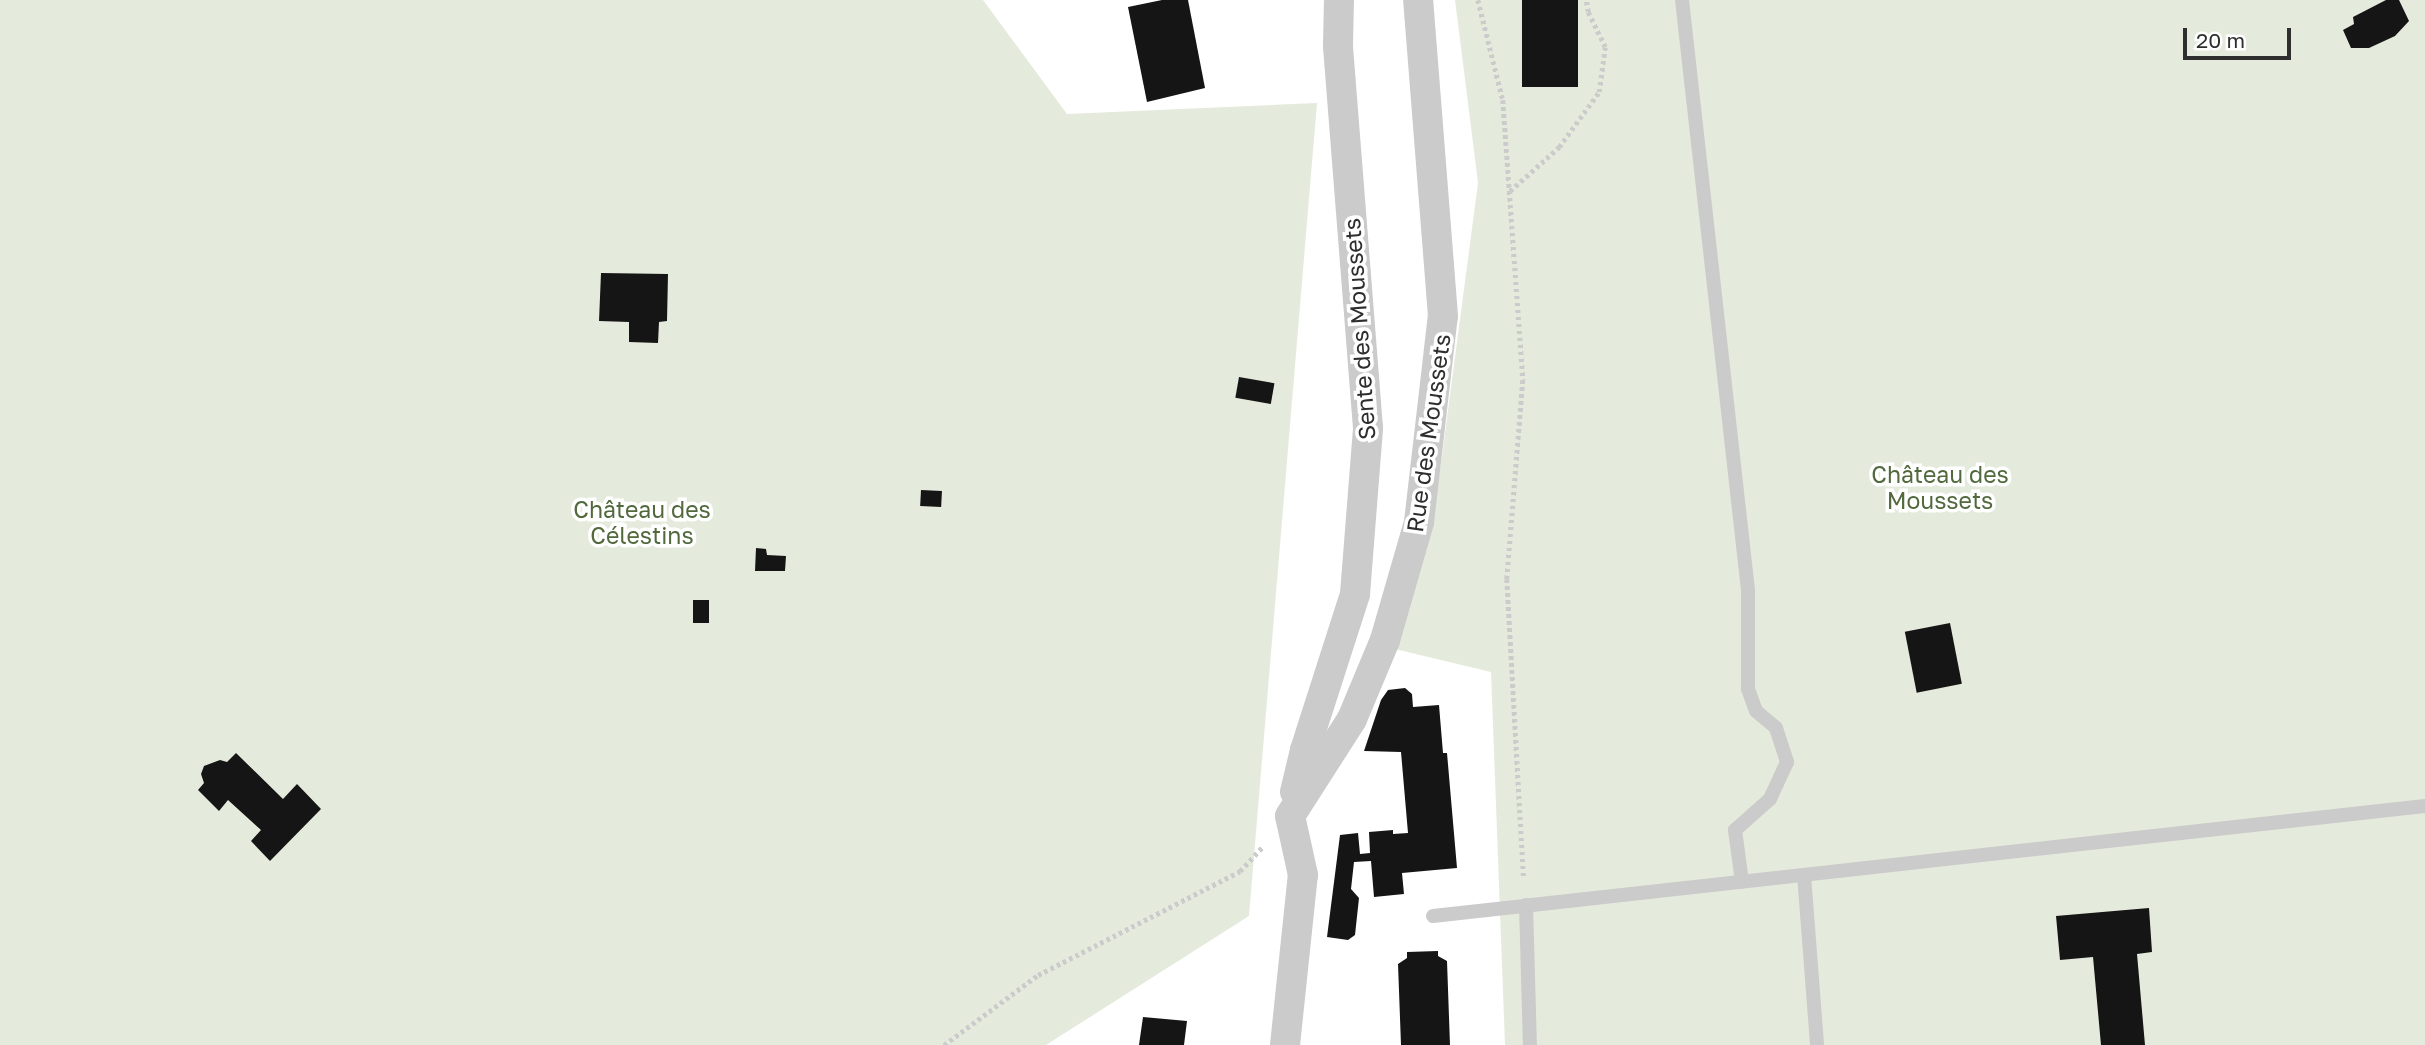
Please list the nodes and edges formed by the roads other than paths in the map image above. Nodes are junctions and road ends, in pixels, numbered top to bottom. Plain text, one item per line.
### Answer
1 (1339, 0) edge
2 (1418, 0) edge
3 (1682, 0) edge
4 (2425, 806) edge
5 (1290, 816) junction
6 (1804, 875) junction
7 (1742, 882) junction
8 (1526, 905) junction
9 (1433, 916) dead end
10 (1285, 1045) edge
11 (1530, 1045) edge
12 (1817, 1045) edge

1 - 5 street, Sente des Moussets
2 - 5 street, Rue des Moussets
3 - 7 lane
4 - 6 lane
5 - 10 street
6 - 7 lane
6 - 12 lane
7 - 8 lane
8 - 9 lane
8 - 11 lane

